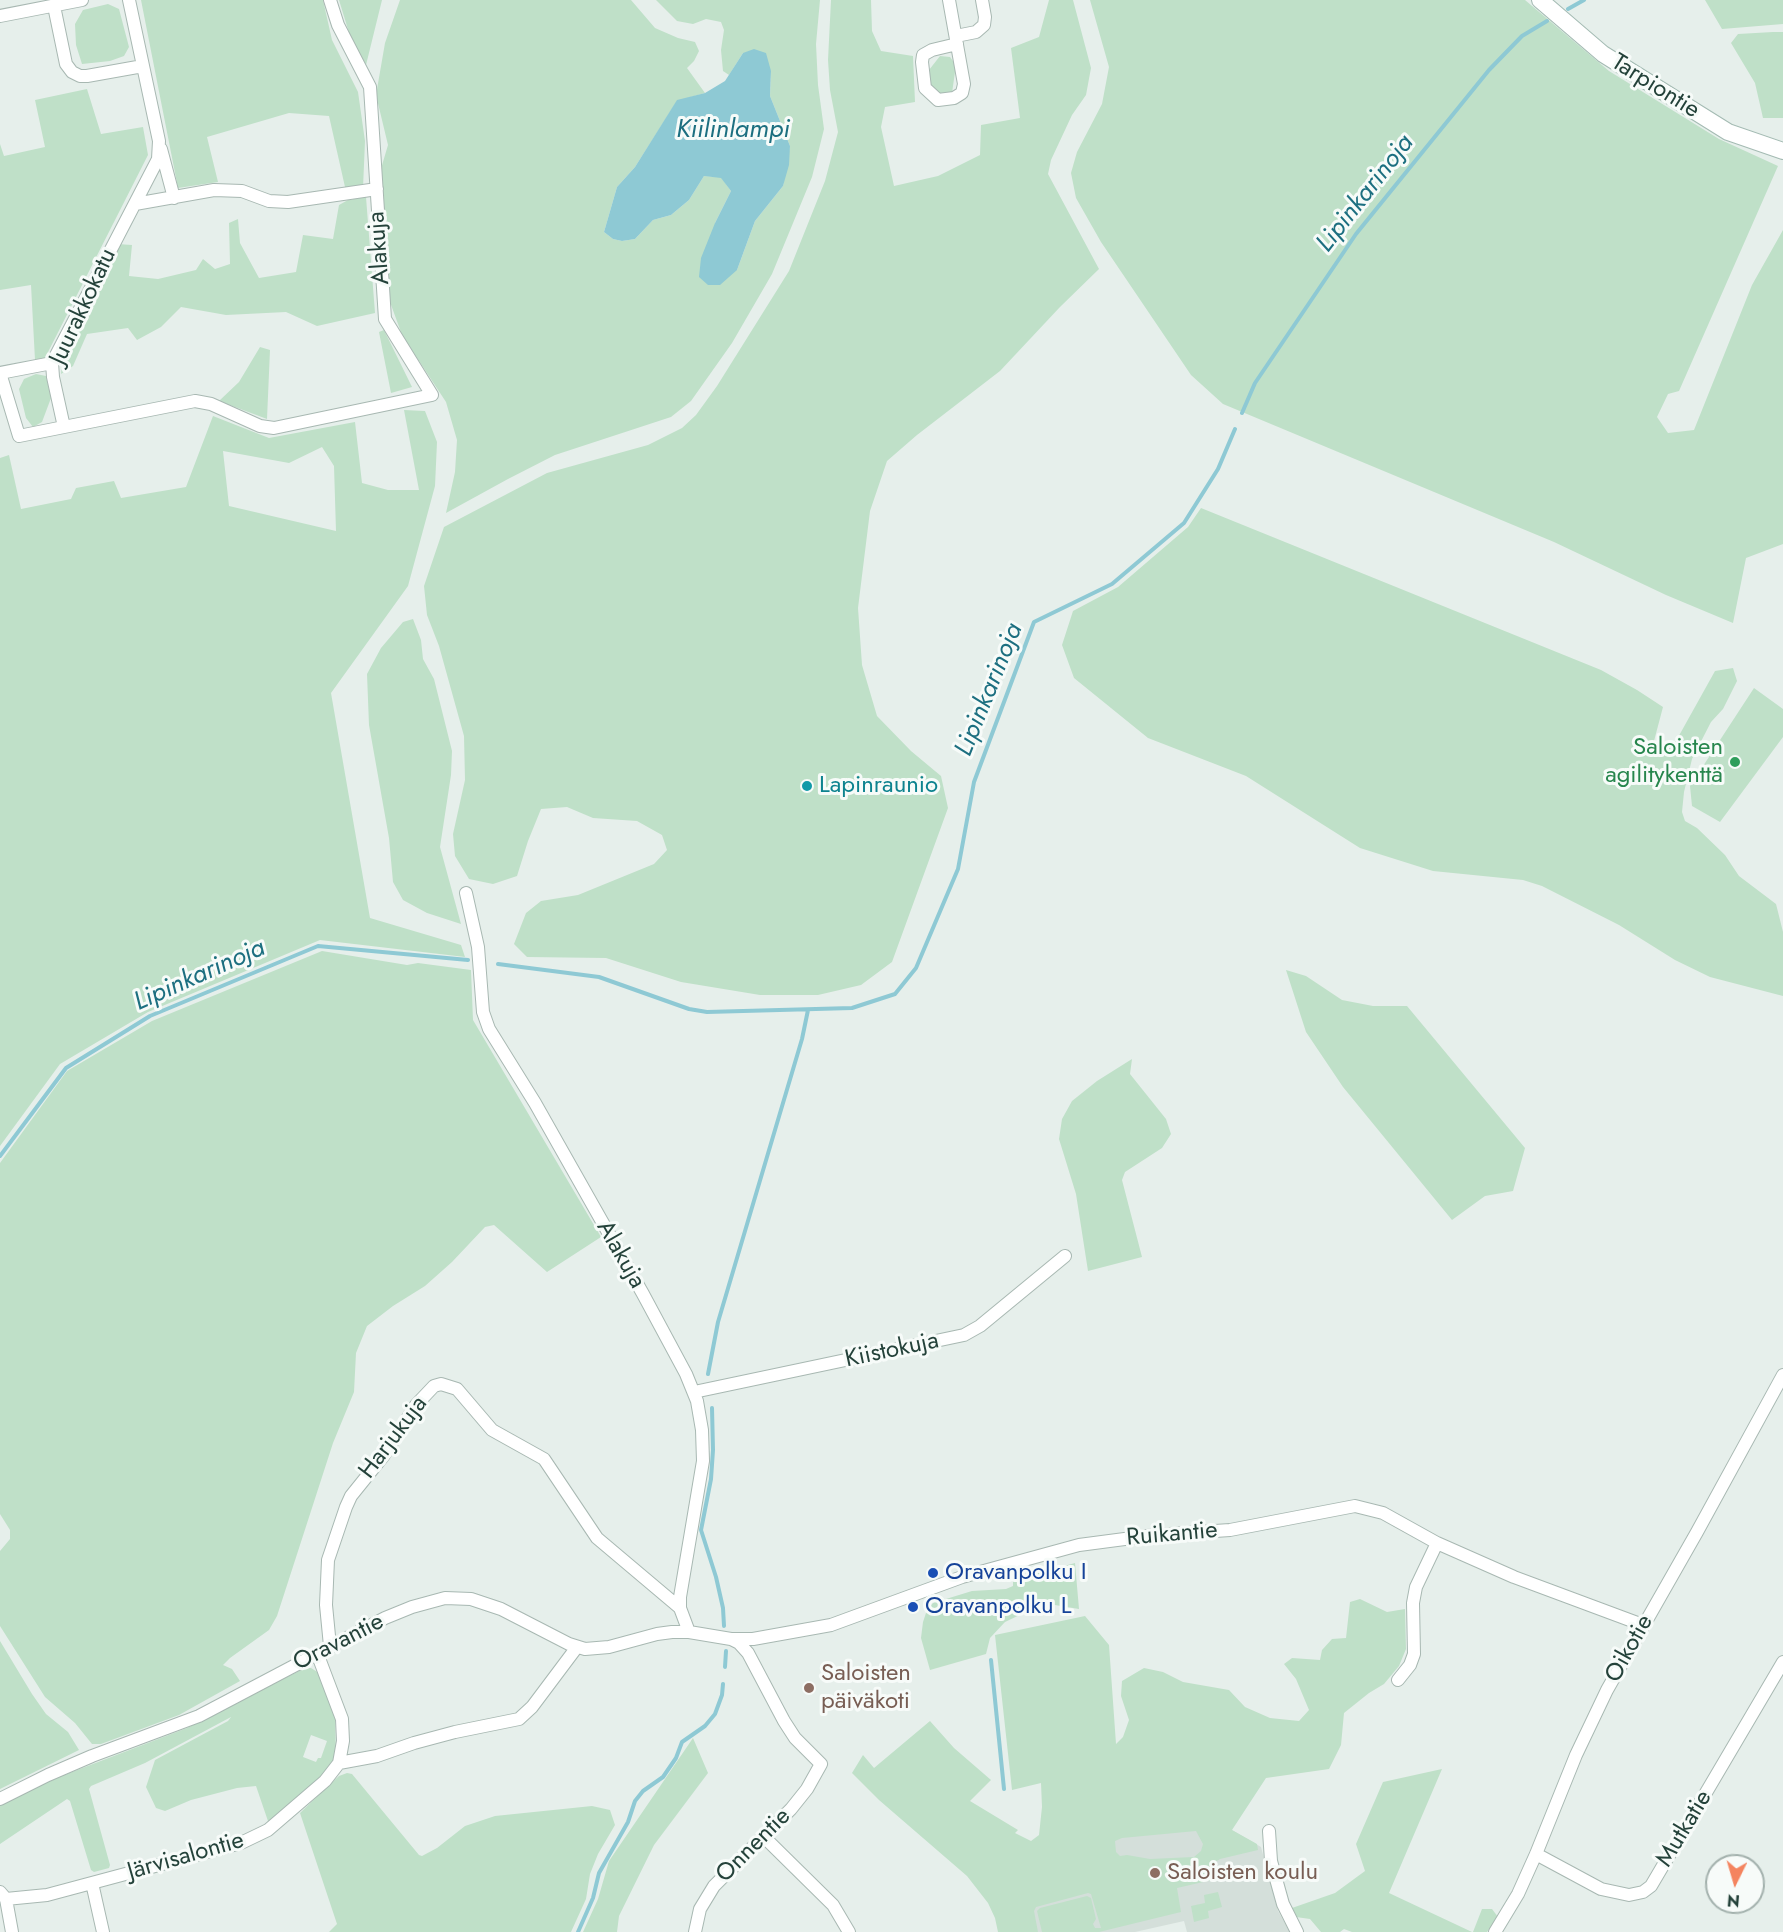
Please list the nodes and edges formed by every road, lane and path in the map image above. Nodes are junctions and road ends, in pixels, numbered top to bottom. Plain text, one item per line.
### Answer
1 (82, 0) edge
2 (129, 0) edge
3 (330, 0) edge
4 (949, 0) edge
5 (982, 0) edge
6 (1540, 0) edge
7 (54, 6) junction
8 (0, 16) edge
9 (956, 40) junction
10 (143, 66) junction
11 (159, 141) junction
12 (1783, 151) edge
13 (377, 189) junction
14 (174, 198) junction
15 (135, 204) junction
16 (52, 363) junction
17 (0, 373) edge
18 (64, 427) junction
19 (466, 893) dead end
20 (1065, 1256) dead end
21 (1782, 1378) edge
22 (694, 1392) junction
23 (1437, 1543) junction
24 (680, 1608) junction
25 (1642, 1625) junction
26 (689, 1632) junction
27 (731, 1639) junction
28 (330, 1646) junction
29 (577, 1647) junction
30 (317, 1653) junction
31 (1783, 1662) edge
32 (1398, 1680) dead end
33 (339, 1763) junction
34 (0, 1799) edge
35 (1269, 1831) dead end
36 (763, 1836) junction
37 (1536, 1854) junction
38 (92, 1883) junction
39 (3, 1896) edge
40 (12, 1932) edge
41 (103, 1932) edge
42 (695, 1932) edge
43 (849, 1932) edge
44 (1297, 1932) edge
45 (1496, 1932) edge

1 - 7 street
2 - 10 street, Juurakkokatu
3 - 13 street, Alakuja
4 - 9 street
5 - 9 street
6 - 12 street, Tarpiontie
7 - 8 street
7 - 10 street
9 - 9 street
10 - 11 street, Juurakkokatu
11 - 14 street
11 - 15 street, Juurakkokatu
13 - 14 street
13 - 18 street, Alakuja
14 - 15 street
15 - 16 street, Juurakkokatu
16 - 17 street
16 - 18 street, Juurakkokatu
17 - 18 street
19 - 22 street, Alakuja
20 - 22 street, Kiistokuja
21 - 25 street, Oikotie
22 - 24 street, Alakuja
23 - 25 street, Ruikantie
23 - 27 street, Ruikantie
23 - 32 street
24 - 26 street, Alakuja
24 - 28 street, Harjukuja
25 - 37 street, Oikotie
26 - 27 street, Ruikantie
26 - 29 street, Oravantie
27 - 36 street, Onnentie
28 - 29 street, Oravantie
28 - 30 street, Oravantie
29 - 33 street
30 - 33 street
30 - 34 street, Oravantie
31 - 37 street, Mutkatie
33 - 38 street, Järvisalontie
35 - 44 street
36 - 42 street, Onnentie
36 - 43 street
37 - 45 street, Oikotie
38 - 39 street, Järvisalontie
38 - 41 street
39 - 40 street, Järvisalontie

